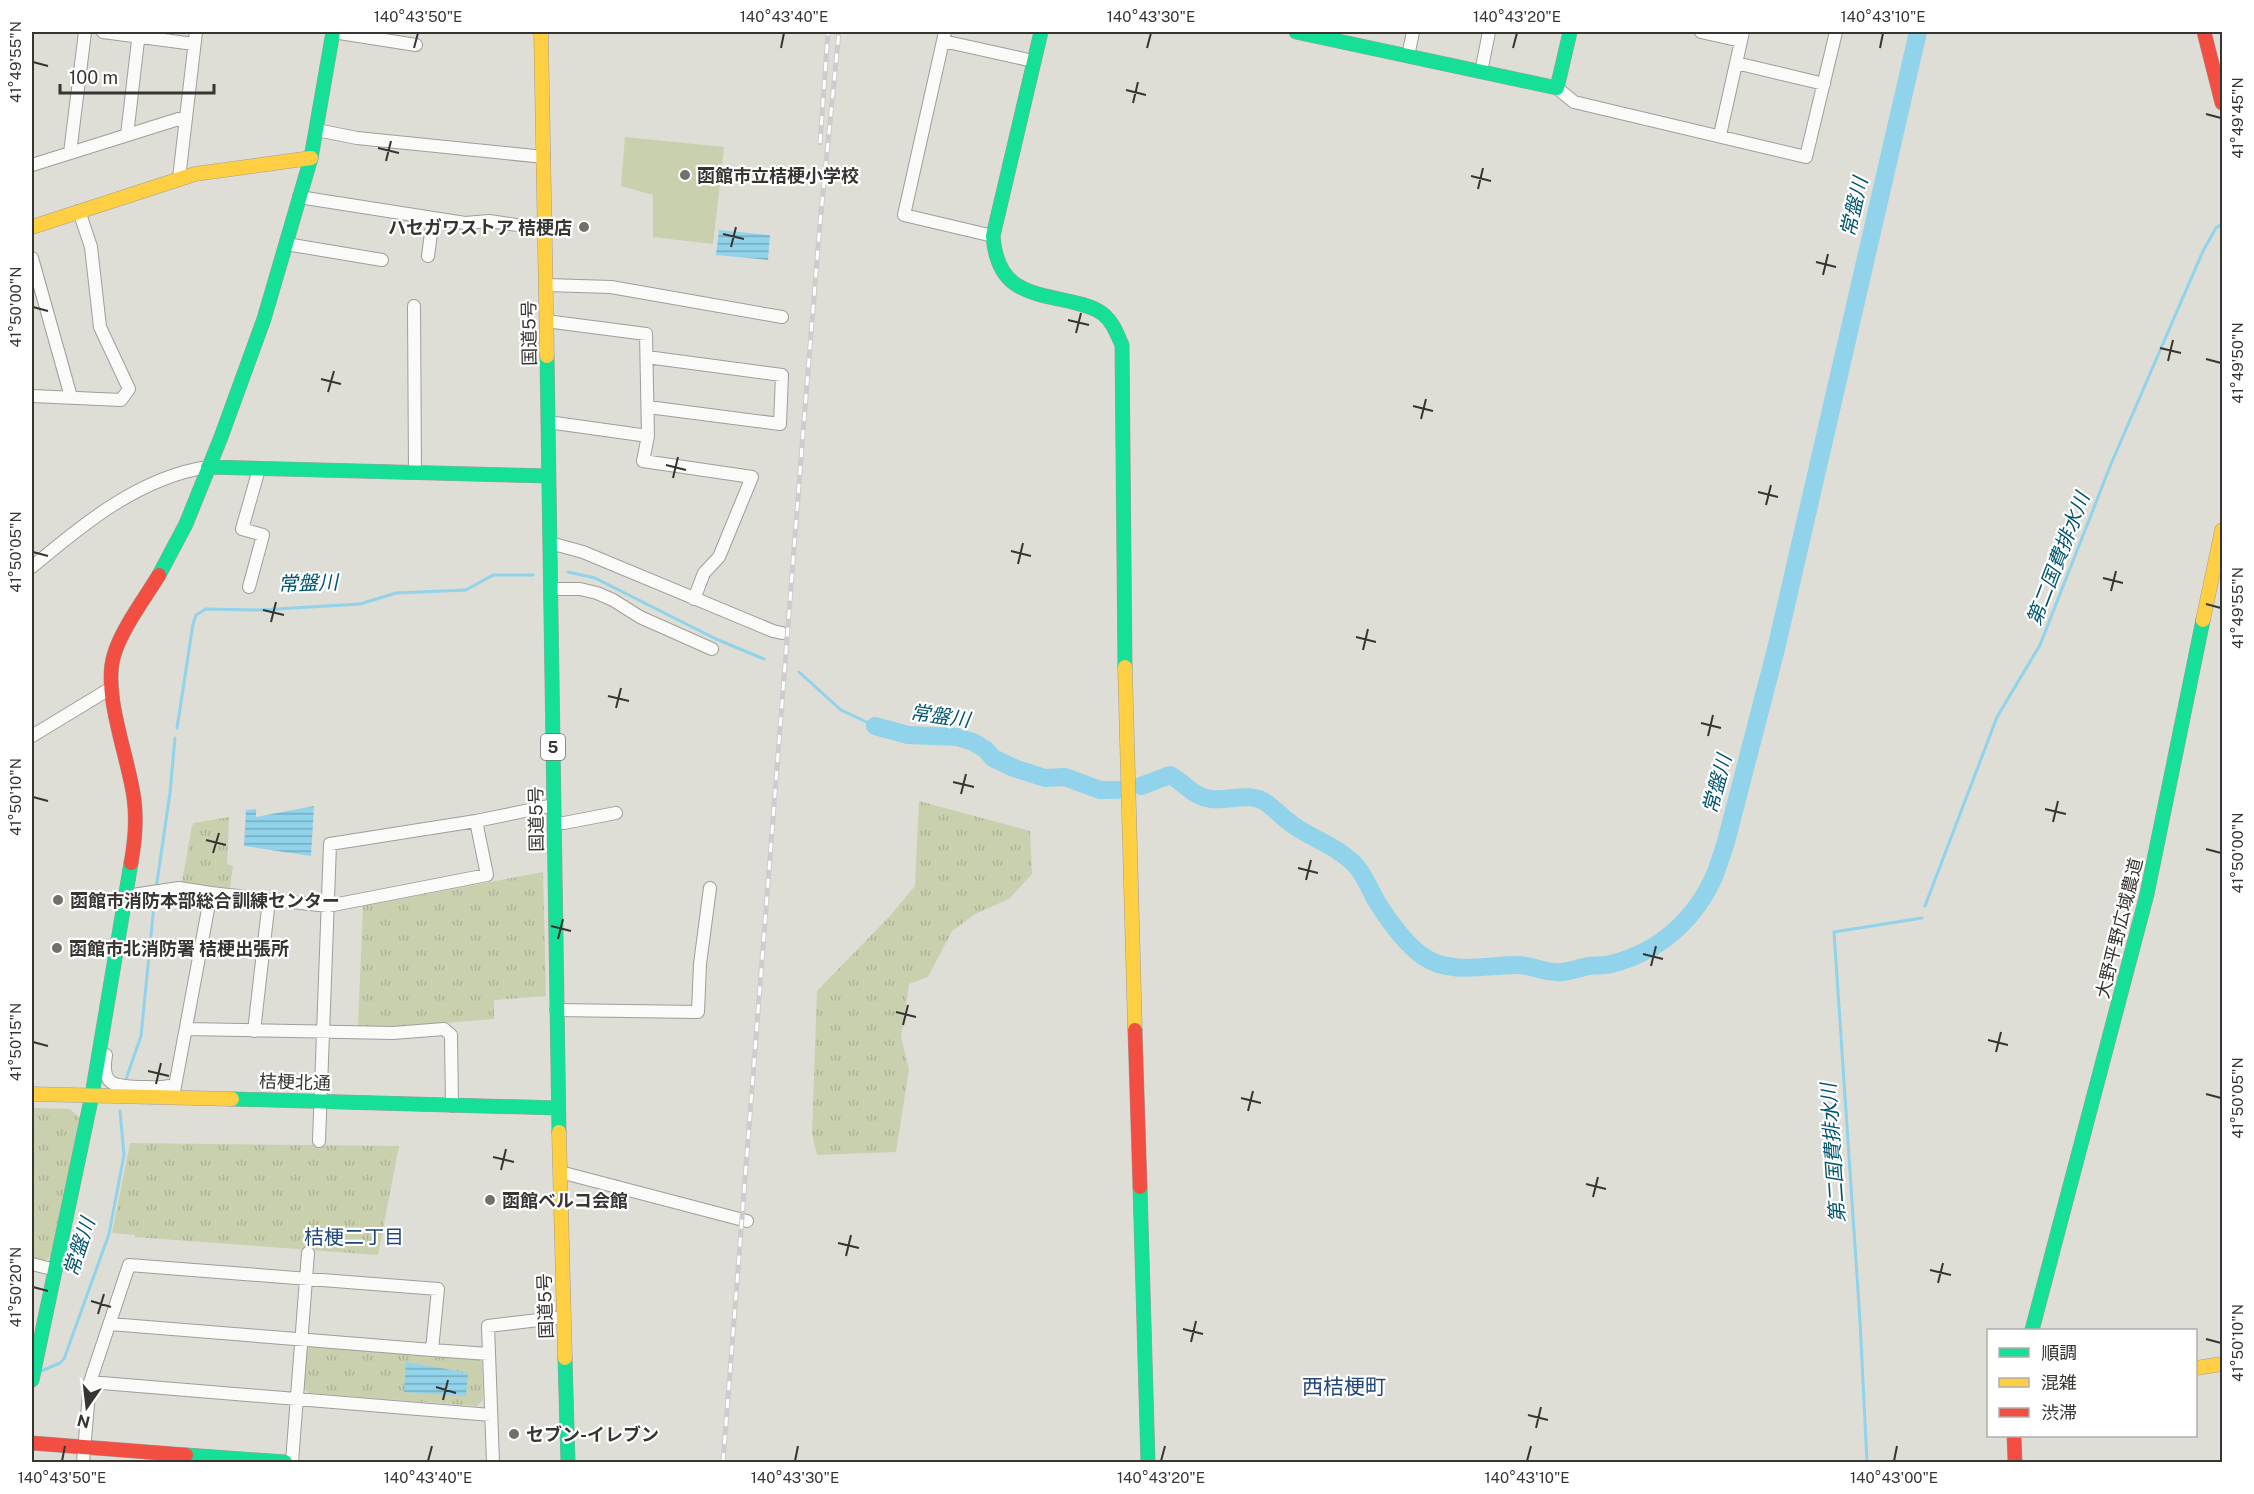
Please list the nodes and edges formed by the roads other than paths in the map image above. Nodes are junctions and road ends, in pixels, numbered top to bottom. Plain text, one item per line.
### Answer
1 (85, 32) edge
2 (103, 32) edge
3 (333, 32) edge
4 (541, 32) edge
5 (1041, 32) edge
6 (1296, 32) edge
7 (1413, 32) edge
8 (1489, 32) edge
9 (1570, 32) edge
10 (1701, 32) edge
11 (1836, 32) edge
12 (2204, 32) edge
13 (139, 34) edge
14 (1321, 34) edge
15 (944, 36) edge
16 (1742, 36) edge
17 (195, 38) edge
18 (416, 45) dead end
19 (1408, 56) junction
20 (1033, 61) junction
21 (1736, 63) junction
22 (1481, 72) junction
23 (1824, 84) junction
24 (1557, 88) junction
25 (2223, 103) edge
26 (185, 117) junction
27 (317, 130) junction
28 (127, 135) junction
29 (1720, 135) junction
30 (70, 153) junction
31 (311, 158) junction
32 (544, 158) junction
33 (32, 165) edge
34 (179, 178) junction
35 (299, 197) junction
36 (79, 211) junction
37 (433, 218) junction
38 (32, 227) edge
39 (545, 229) junction
40 (993, 236) junction
41 (286, 244) junction
42 (428, 256) dead end
43 (32, 258) edge
44 (382, 260) dead end
45 (546, 285) junction
46 (414, 306) dead end
47 (782, 316) dead end
48 (546, 321) junction
49 (647, 357) junction
50 (32, 396) edge
51 (71, 397) junction
52 (648, 407) junction
53 (548, 422) junction
54 (648, 436) junction
55 (208, 467) junction
56 (259, 469) junction
57 (415, 473) junction
58 (549, 476) junction
59 (2223, 530) edge
60 (550, 543) junction
61 (32, 567) edge
62 (249, 587) dead end
63 (551, 589) junction
64 (694, 599) junction
65 (782, 633) dead end
66 (712, 649) dead end
67 (111, 688) junction
68 (32, 736) edge
69 (554, 805) junction
70 (616, 813) dead end
71 (476, 821) junction
72 (554, 823) junction
73 (710, 888) dead end
74 (211, 893) junction
75 (129, 896) junction
76 (269, 900) junction
77 (328, 906) junction
78 (556, 1010) junction
79 (186, 1029) junction
80 (254, 1030) junction
81 (323, 1033) junction
82 (170, 1091) junction
83 (32, 1094) edge
84 (92, 1095) junction
85 (320, 1101) junction
86 (452, 1106) junction
87 (558, 1108) junction
88 (319, 1141) dead end
89 (560, 1172) junction
90 (747, 1221) dead end
91 (308, 1253) dead end
92 (32, 1264) edge
93 (56, 1270) junction
94 (306, 1280) junction
95 (564, 1317) junction
96 (110, 1324) junction
97 (2032, 1329) edge
98 (302, 1339) junction
99 (432, 1350) junction
100 (489, 1354) junction
101 (2223, 1364) edge
102 (2197, 1368) edge
103 (33, 1371) edge
104 (90, 1382) junction
105 (297, 1399) junction
106 (491, 1415) junction
107 (2014, 1437) edge
108 (32, 1443) edge
109 (84, 1447) junction
110 (83, 1462) edge
111 (285, 1462) edge
112 (291, 1462) edge
113 (493, 1462) edge
114 (568, 1462) edge
115 (1148, 1462) edge
116 (2015, 1462) edge

1 - 30 street
2 - 13 street
3 - 18 street
3 - 27 main road
4 - 32 main road, 国道5号 / 5
5 - 20 main road
6 - 14 main road
7 - 19 street
8 - 22 street
9 - 24 main road
10 - 16 street
11 - 23 street
12 - 25 main road
13 - 17 street
13 - 28 street
14 - 19 main road
15 - 20 street
15 - 40 street
16 - 21 street
17 - 26 street
19 - 22 main road
20 - 40 main road
21 - 23 street
21 - 29 street
22 - 24 main road
23 - 29 street
24 - 29 street
26 - 28 street
26 - 34 street
27 - 31 main road
27 - 32 street
28 - 30 street
30 - 33 street
31 - 34 main road
31 - 35 main road
32 - 39 main road, 国道5号 / 5
34 - 36 main road
35 - 37 street
35 - 41 main road
36 - 38 main road
36 - 51 street
37 - 39 street
37 - 42 street
39 - 45 main road, 国道5号 / 5
40 - 115 main road
41 - 44 street
41 - 55 main road
43 - 51 street
45 - 47 street
45 - 48 main road, 国道5号 / 5
46 - 57 street
48 - 49 street
48 - 53 main road, 国道5号 / 5
49 - 52 street
49 - 52 street
50 - 51 street
52 - 54 street
53 - 54 street
53 - 58 main road, 国道5号 / 5
54 - 64 street
55 - 56 main road
55 - 61 street
55 - 67 main road
56 - 57 main road
56 - 62 street
57 - 58 main road
58 - 60 main road, 国道5号 / 5
59 - 97 main road, 大野平野広域農道
60 - 63 main road, 国道5号 / 5
60 - 64 street
63 - 66 street
63 - 69 main road, 国道5号 / 5
64 - 65 street
67 - 68 street
67 - 75 main road
69 - 71 street
69 - 72 main road, 国道5号 / 5
70 - 72 street
71 - 77 street
71 - 77 street
72 - 78 main road, 国道5号 / 5
73 - 78 street
74 - 75 street
74 - 76 street
74 - 79 street
75 - 82 street
75 - 84 main road
76 - 77 street
76 - 80 street
77 - 81 street
78 - 87 main road, 国道5号 / 5
79 - 80 street
79 - 82 street
80 - 81 street
81 - 85 street
81 - 86 street
82 - 84 main road, 桔梗北通
82 - 85 main road, 桔梗北通
83 - 84 main road, 桔梗北通
84 - 93 main road
85 - 86 main road, 桔梗北通
85 - 88 street
86 - 87 main road, 桔梗北通
87 - 89 main road, 国道5号 / 5
89 - 90 street
89 - 95 main road, 国道5号 / 5
91 - 94 street
92 - 93 street
93 - 103 main road
94 - 96 street
94 - 98 street
94 - 99 street
95 - 100 street
95 - 114 main road, 国道5号 / 5
96 - 98 street
96 - 104 street
98 - 99 street
98 - 105 street
99 - 100 street
100 - 106 street
101 - 102 main road
104 - 105 street
104 - 109 street
105 - 106 street
105 - 112 street
106 - 113 street
107 - 116 main road
108 - 109 main road
109 - 110 street
109 - 111 main road

